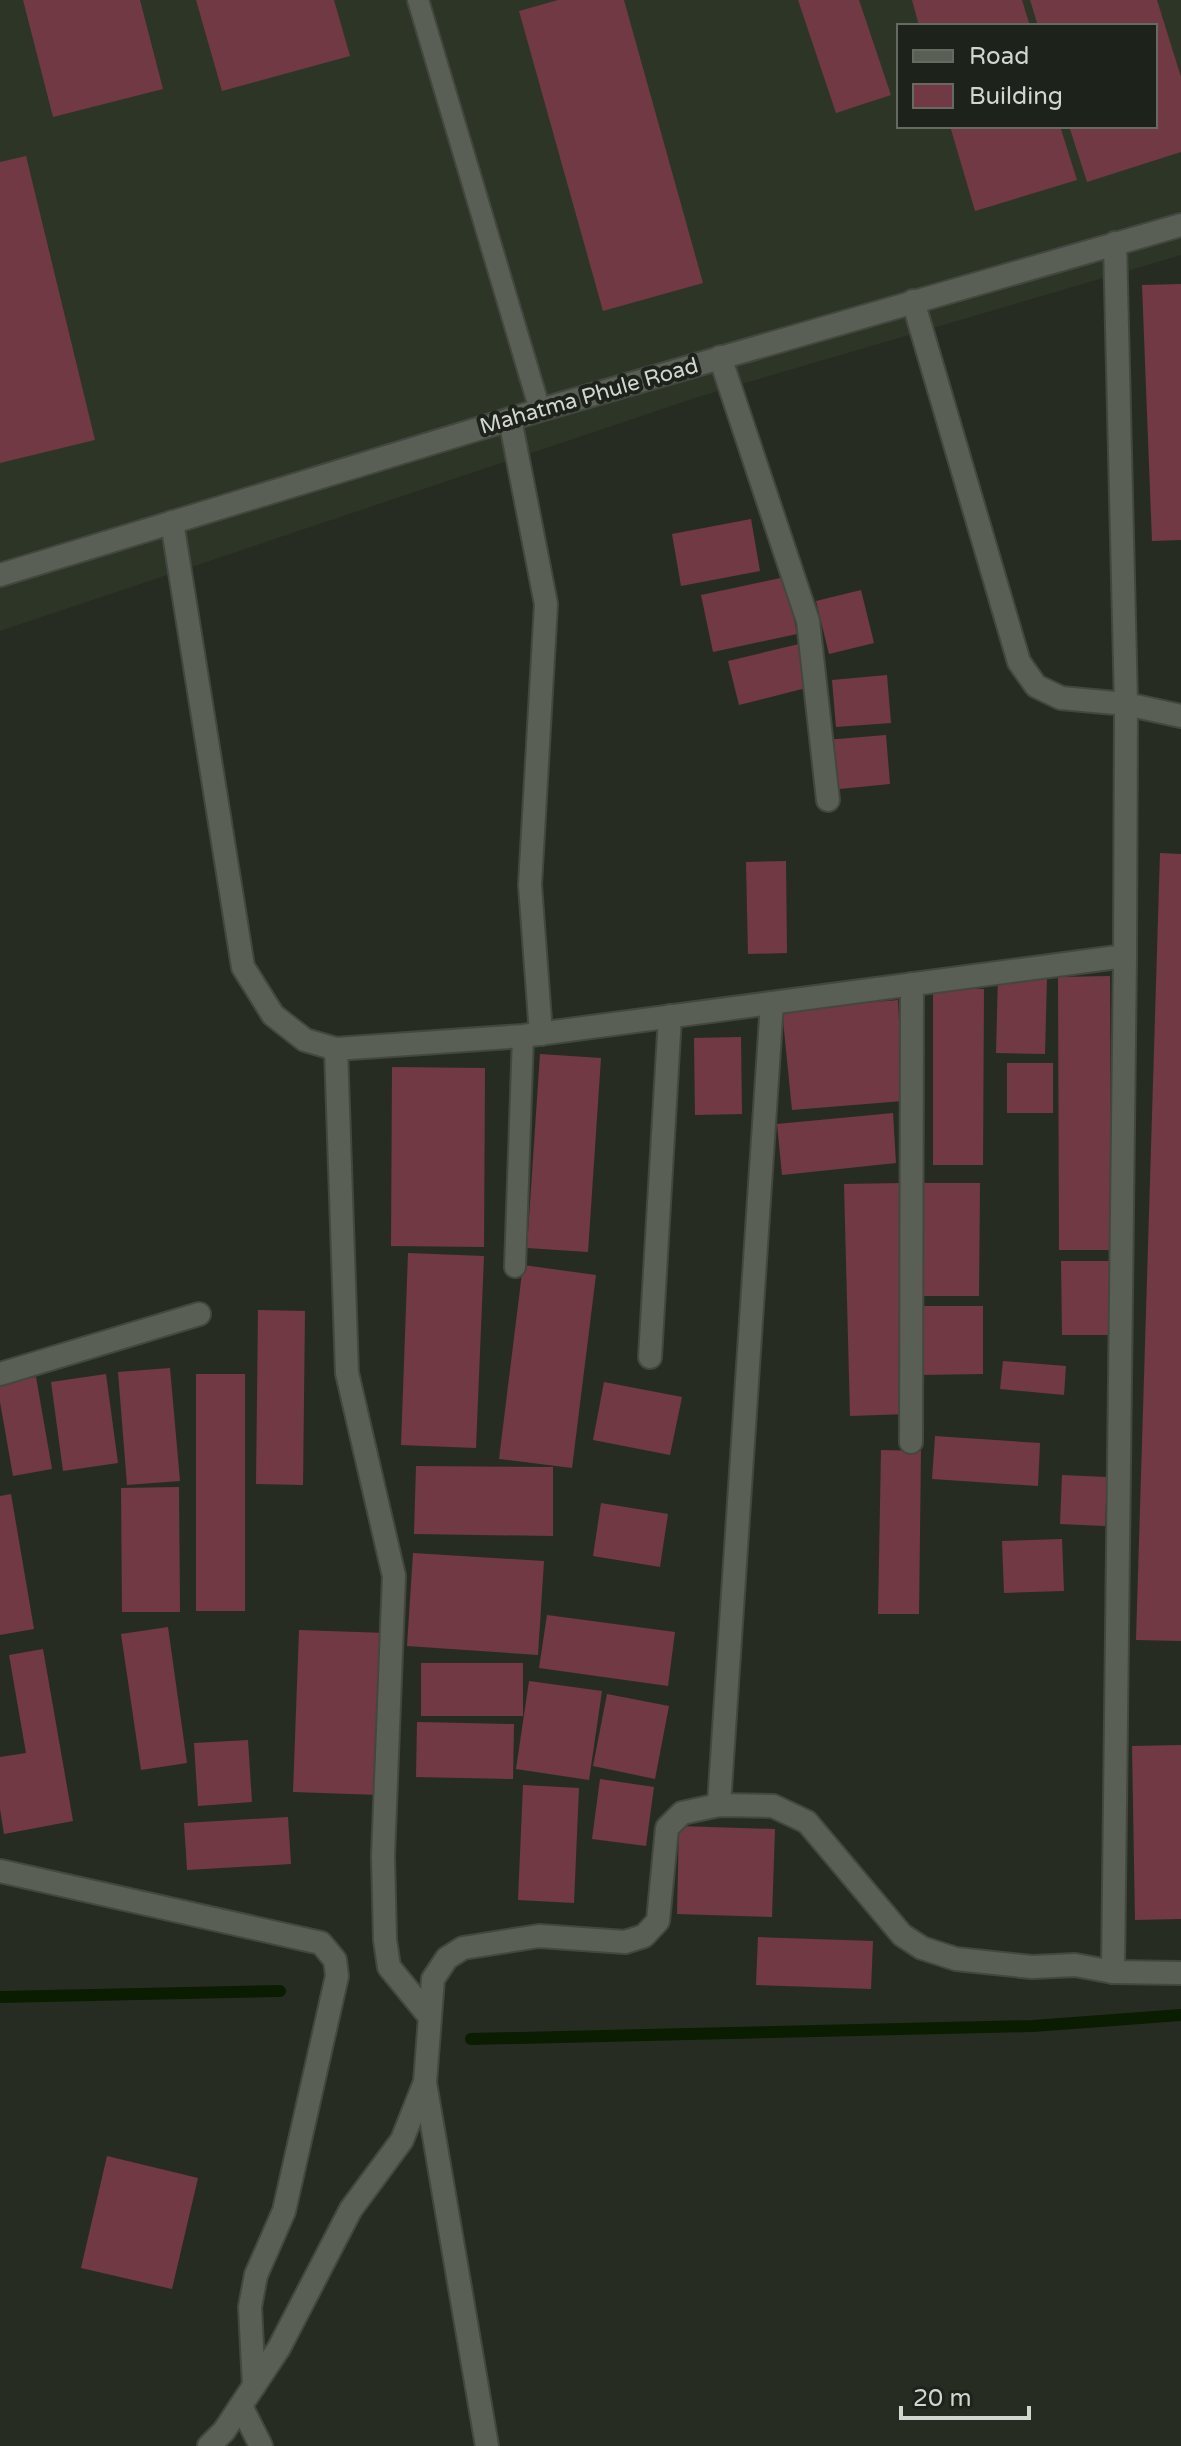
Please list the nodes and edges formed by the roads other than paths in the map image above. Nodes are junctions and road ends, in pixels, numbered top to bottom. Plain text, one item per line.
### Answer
1 (418, 0) edge
2 (1181, 225) edge
3 (1115, 243) junction
4 (913, 301) junction
5 (720, 357) junction
6 (540, 410) junction
7 (510, 419) junction
8 (172, 522) junction
9 (0, 575) edge
10 (1126, 704) junction
11 (1181, 716) edge
12 (828, 800) dead end
13 (1125, 956) junction
14 (912, 984) junction
15 (772, 1003) junction
16 (670, 1016) junction
17 (532, 1035) junction
18 (336, 1049) junction
19 (515, 1267) dead end
20 (199, 1314) dead end
21 (650, 1357) dead end
22 (0, 1374) edge
23 (911, 1442) dead end
24 (719, 1805) junction
25 (0, 1871) edge
26 (1113, 1972) junction
27 (1181, 1973) edge
28 (430, 2017) junction
29 (425, 2082) junction
30 (254, 2386) junction
31 (241, 2406) junction
32 (209, 2446) edge
33 (261, 2446) edge
34 (487, 2446) edge

1 - 6 lane
2 - 3 street, Mahatma Phule Road
3 - 4 street, Mahatma Phule Road
3 - 10 street
4 - 5 street, Mahatma Phule Road
4 - 10 street
5 - 6 street, Mahatma Phule Road
5 - 12 street
6 - 7 street, Mahatma Phule Road
7 - 8 street, Mahatma Phule Road
7 - 17 street
8 - 9 street, Mahatma Phule Road
8 - 18 street
10 - 11 street
10 - 13 street
13 - 14 street
13 - 26 street
14 - 15 street
14 - 23 street
15 - 16 street
15 - 24 street
16 - 17 street
16 - 21 street
17 - 18 street
17 - 19 lane
18 - 28 street
20 - 22 street
24 - 26 street
24 - 28 street
25 - 30 street
26 - 27 street
28 - 29 street
29 - 30 street
29 - 34 street
30 - 31 street
31 - 32 street
31 - 33 street

